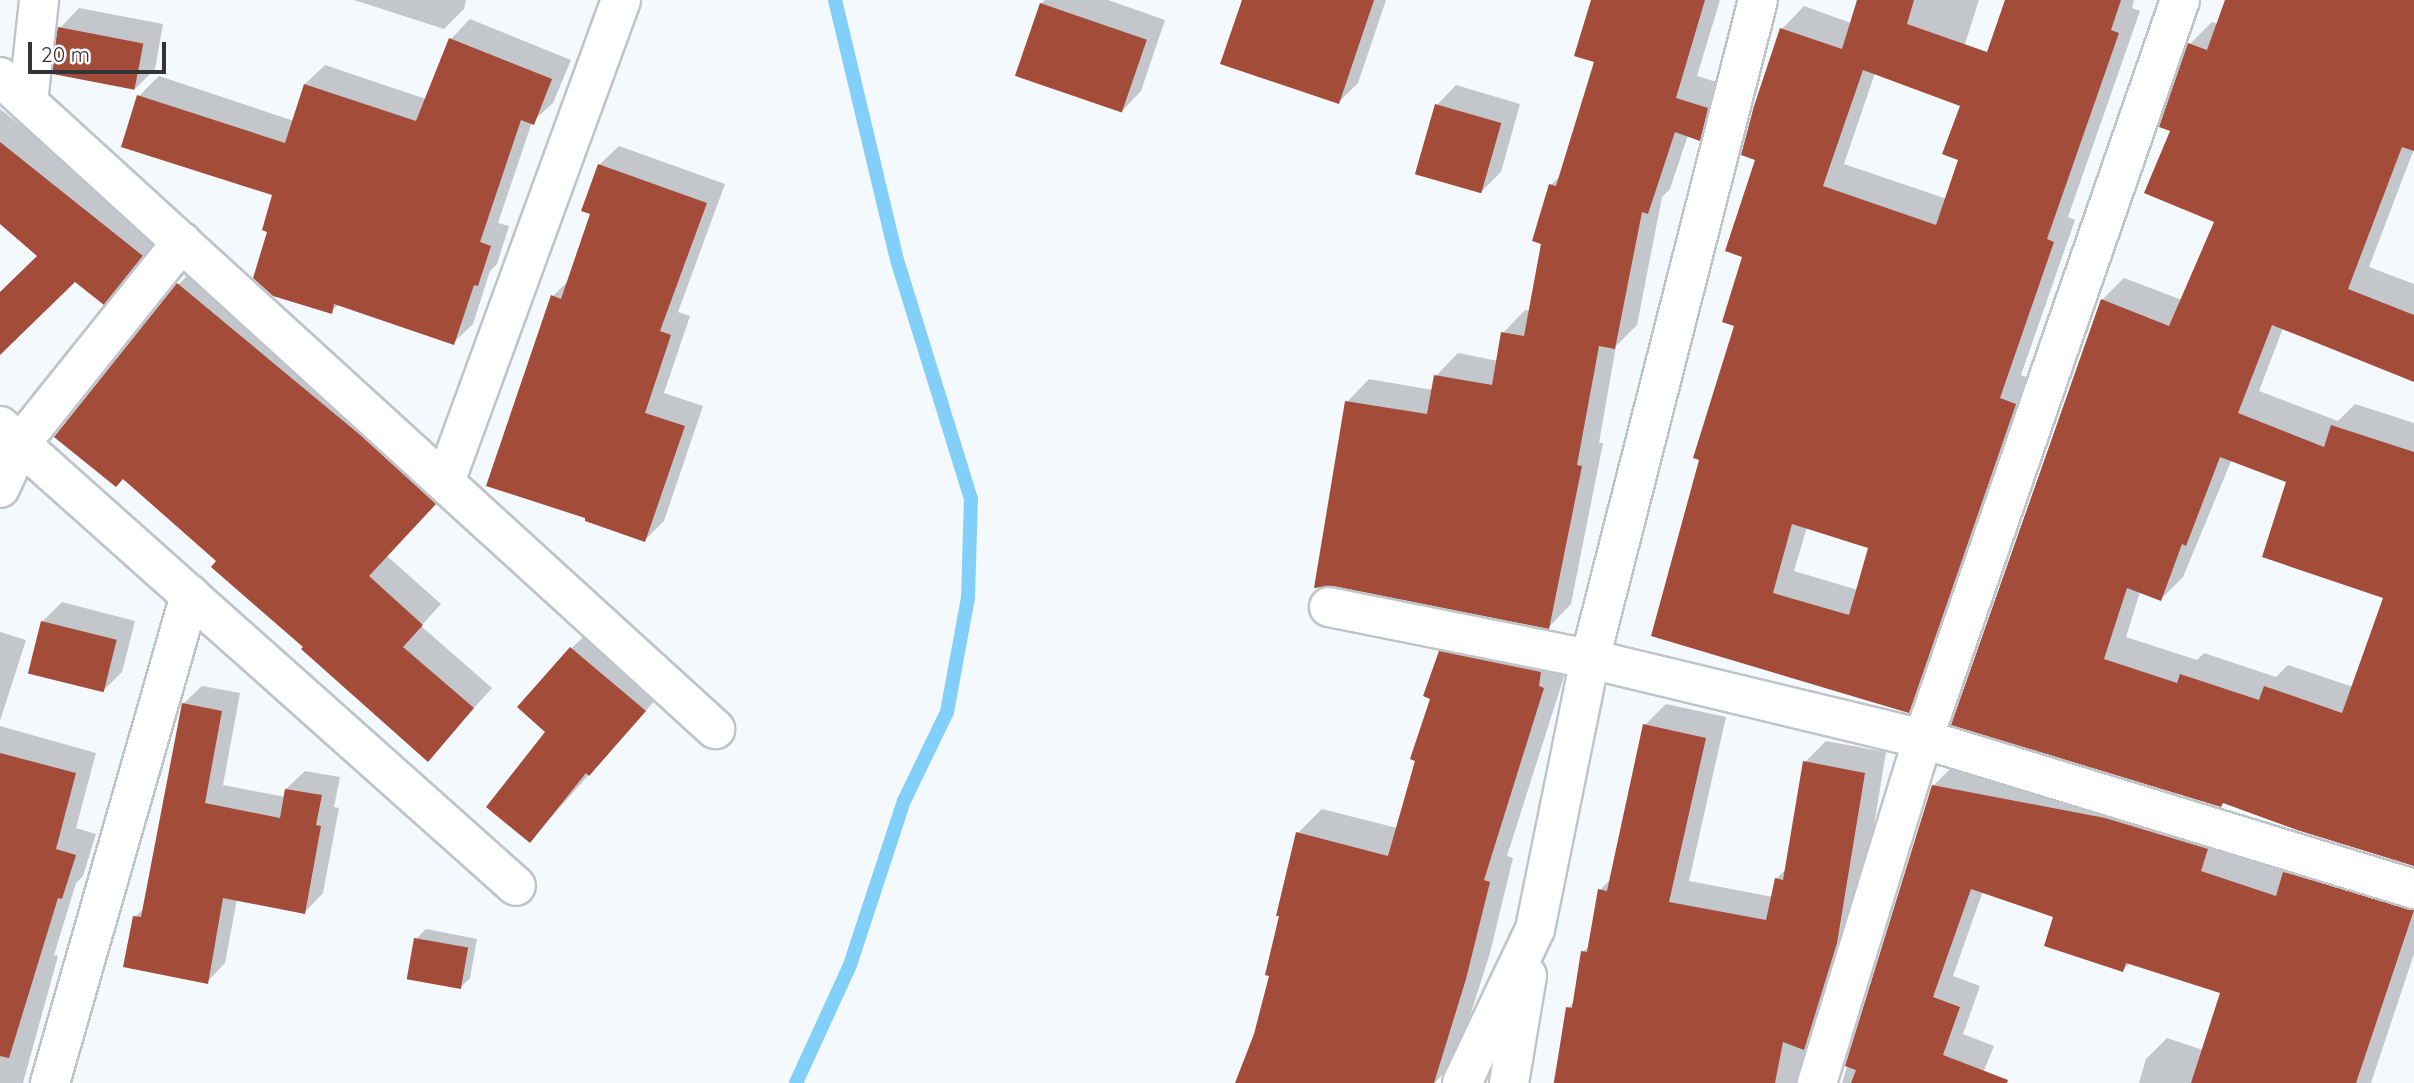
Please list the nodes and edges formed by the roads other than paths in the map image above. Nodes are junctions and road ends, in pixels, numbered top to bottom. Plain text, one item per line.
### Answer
1 (39, 0) edge
2 (621, 0) edge
3 (1758, 0) edge
4 (2180, 0) edge
5 (0, 77) edge
6 (28, 102) junction
7 (181, 242) junction
8 (10, 435) edge
9 (444, 482) junction
10 (0, 488) edge
11 (190, 596) junction
12 (1329, 607) dead end
13 (1590, 659) junction
14 (715, 729) dead end
15 (1923, 739) junction
16 (516, 886) dead end
17 (2414, 889) edge
18 (1535, 929) junction
19 (50, 1083) edge
20 (1462, 1083) edge
21 (1509, 1083) edge
22 (1817, 1083) edge

1 - 6 street
2 - 9 street
3 - 13 street
4 - 15 street
5 - 6 street
6 - 7 street
7 - 8 street
7 - 9 street
8 - 10 street
8 - 11 street
9 - 14 street
11 - 16 street
11 - 19 street
12 - 13 street
13 - 15 street
13 - 18 street
15 - 17 street
15 - 22 street
18 - 20 street
18 - 21 street

